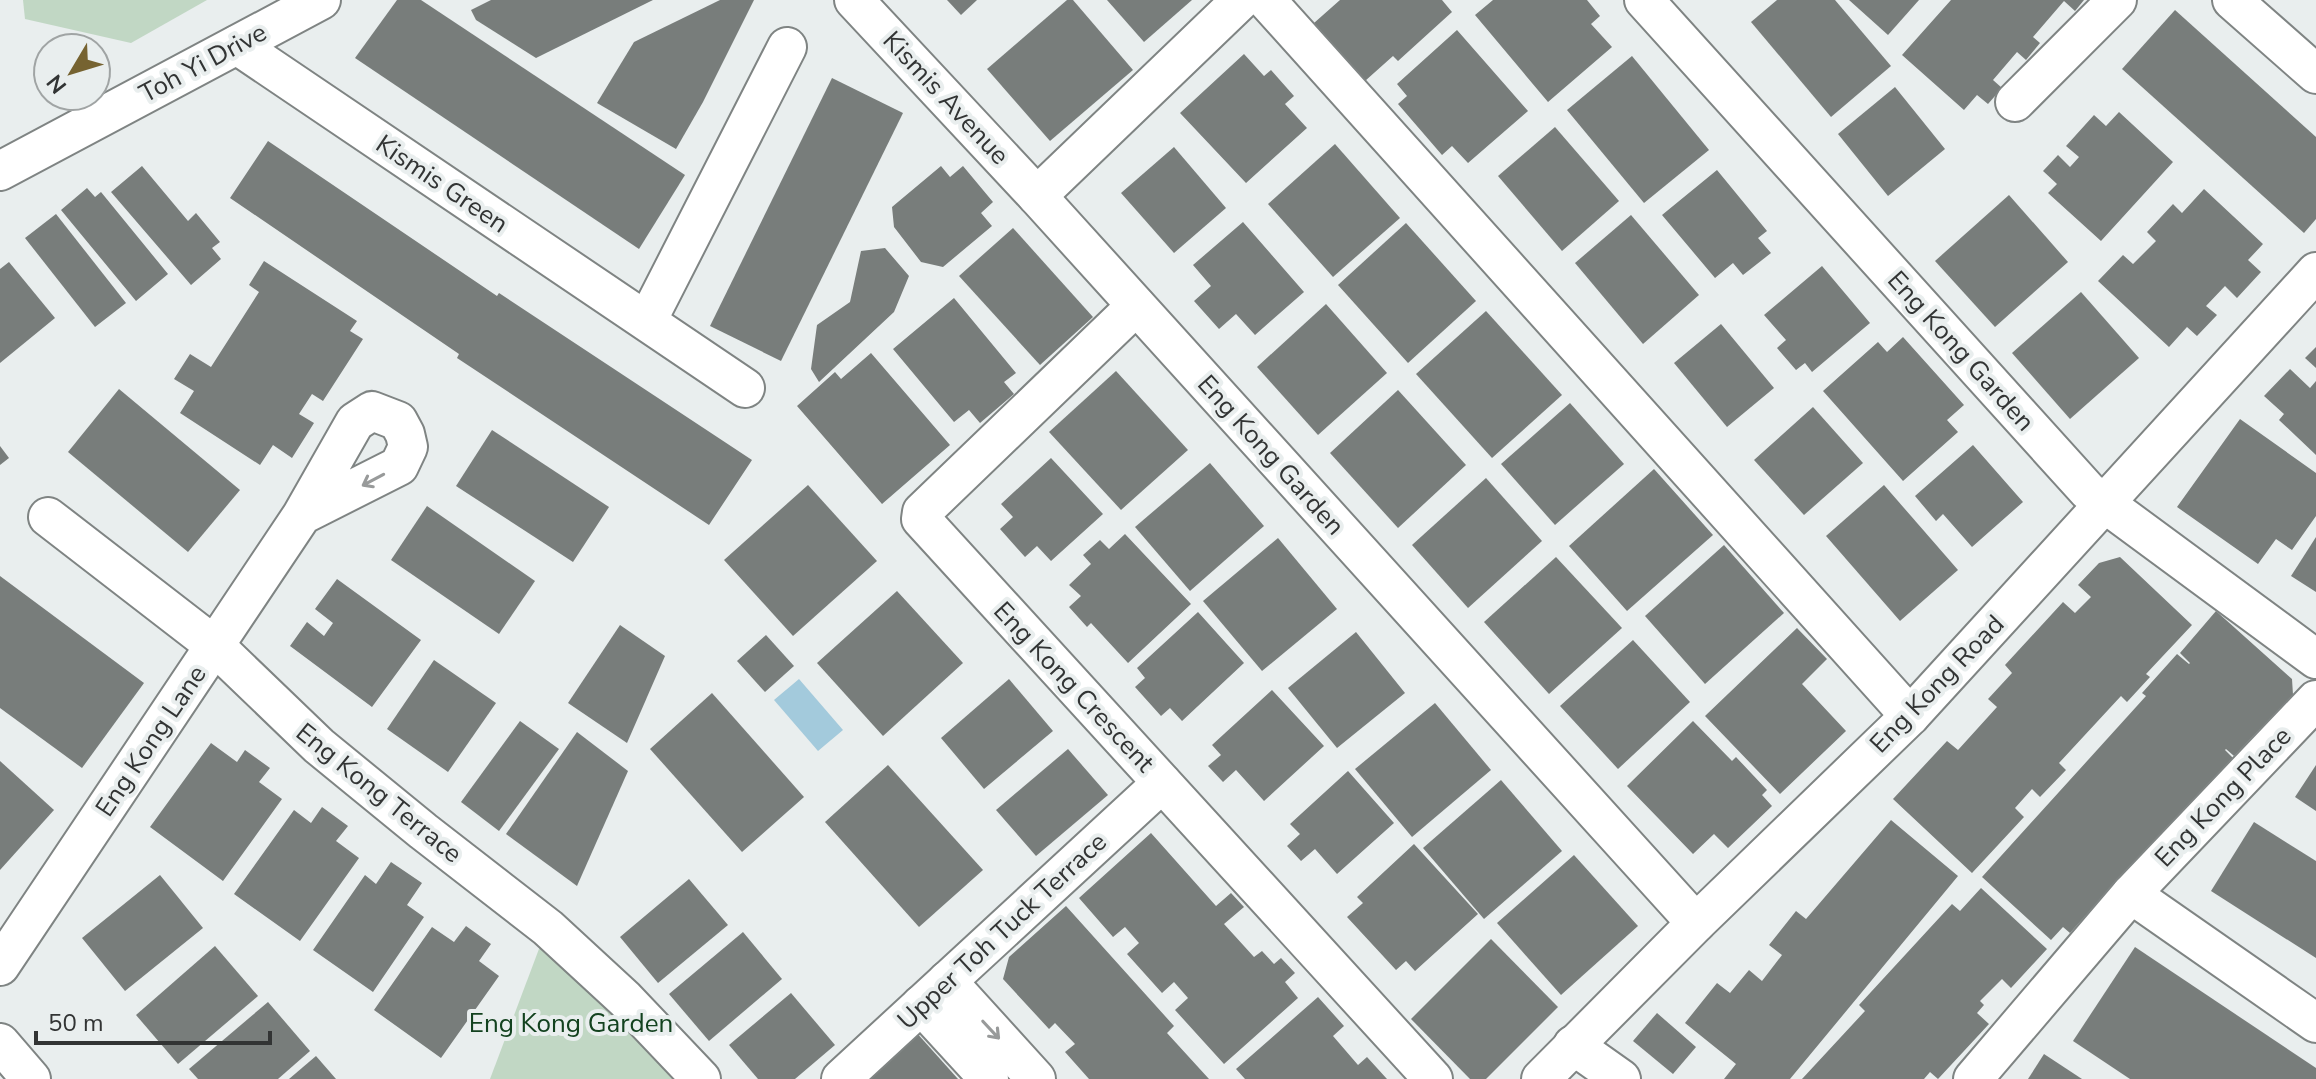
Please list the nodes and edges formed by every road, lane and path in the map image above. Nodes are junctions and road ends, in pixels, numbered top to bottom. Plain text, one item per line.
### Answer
1 (321, 0) edge
2 (854, 0) edge
3 (1241, 0) edge
4 (1266, 0) edge
5 (1644, 0) edge
6 (2117, 0) edge
7 (2232, 0) edge
8 (237, 45) junction
9 (787, 47) dead end
10 (2316, 74) edge
11 (2015, 102) dead end
12 (0, 171) edge
13 (1037, 196) junction
14 (2316, 272) edge
15 (1136, 306) junction
16 (647, 321) junction
17 (745, 388) dead end
18 (2104, 505) junction
19 (302, 515) dead end
20 (48, 517) dead end
21 (215, 646) junction
22 (2316, 659) edge
23 (2316, 700) edge
24 (1910, 716) junction
25 (1162, 783) junction
26 (2131, 894) junction
27 (1696, 923) junction
28 (0, 966) edge
29 (934, 993) junction
30 (2316, 1023) edge
31 (0, 1043) edge
32 (1573, 1045) junction
33 (31, 1079) edge
34 (701, 1079) edge
35 (841, 1079) edge
36 (989, 1079) edge
37 (1036, 1079) edge
38 (1433, 1079) edge
39 (1541, 1079) edge
40 (1621, 1079) edge
41 (1973, 1079) edge

1 - 8 street, Toh Yi Drive
2 - 13 street, Kismis Avenue
3 - 13 street
4 - 24 street
5 - 18 street, Eng Kong Garden
6 - 11 street
7 - 10 street
8 - 12 street, Toh Yi Drive
8 - 16 street, Kismis Green
9 - 16 street
13 - 15 street, Eng Kong Garden
14 - 18 street, Eng Kong Road
15 - 25 street, Eng Kong Crescent
15 - 27 street, Eng Kong Garden
16 - 17 street, Kismis Green
18 - 22 street, Eng Kong Garden
18 - 24 street, Eng Kong Road
19 - 21 street, Eng Kong Lane
20 - 21 street, Eng Kong Terrace
21 - 28 street, Eng Kong Lane
21 - 34 street, Eng Kong Terrace
23 - 26 street, Eng Kong Place
24 - 27 street, Eng Kong Road
25 - 29 street, Upper Toh Tuck Terrace
25 - 38 street, Eng Kong Crescent
26 - 30 street
26 - 41 street, Eng Kong Place
27 - 32 street, Eng Kong Road
29 - 35 street, Upper Toh Tuck Terrace
29 - 36 street
29 -> 37 street
31 - 33 street
32 - 39 street, Eng Kong Road
32 - 40 street

